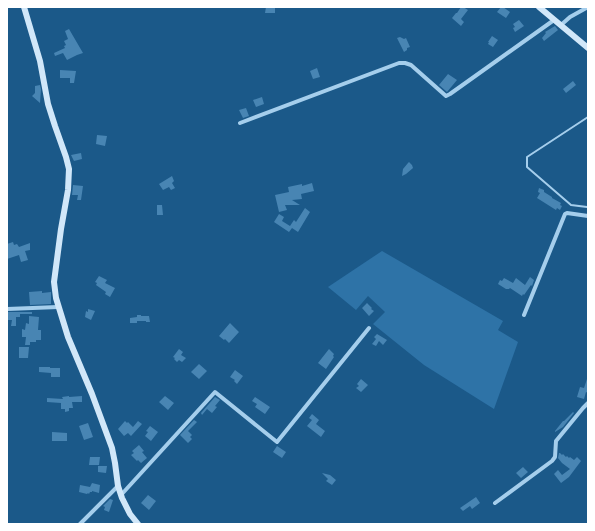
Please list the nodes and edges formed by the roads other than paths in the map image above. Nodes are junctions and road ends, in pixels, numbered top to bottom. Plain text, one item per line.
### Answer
1 (24, 7) edge
2 (539, 7) edge
3 (588, 7) edge
4 (554, 20) junction
5 (561, 25) junction
6 (588, 48) edge
7 (588, 117) edge
8 (240, 123) dead end
9 (587, 207) dead end
10 (588, 216) edge
11 (58, 308) junction
12 (7, 309) edge
13 (524, 315) dead end
14 (369, 328) dead end
15 (588, 404) edge
16 (118, 486) junction
17 (121, 495) junction
18 (495, 503) dead end
19 (80, 524) edge
20 (138, 524) edge

1 - 11 main road
2 - 4 main road
3 - 5 street
4 - 5 main road
4 - 8 street
5 - 6 main road
7 - 9 lane
10 - 13 street
11 - 12 street
11 - 16 main road
14 - 17 street
15 - 18 street
16 - 17 main road
16 - 19 street
17 - 20 main road

